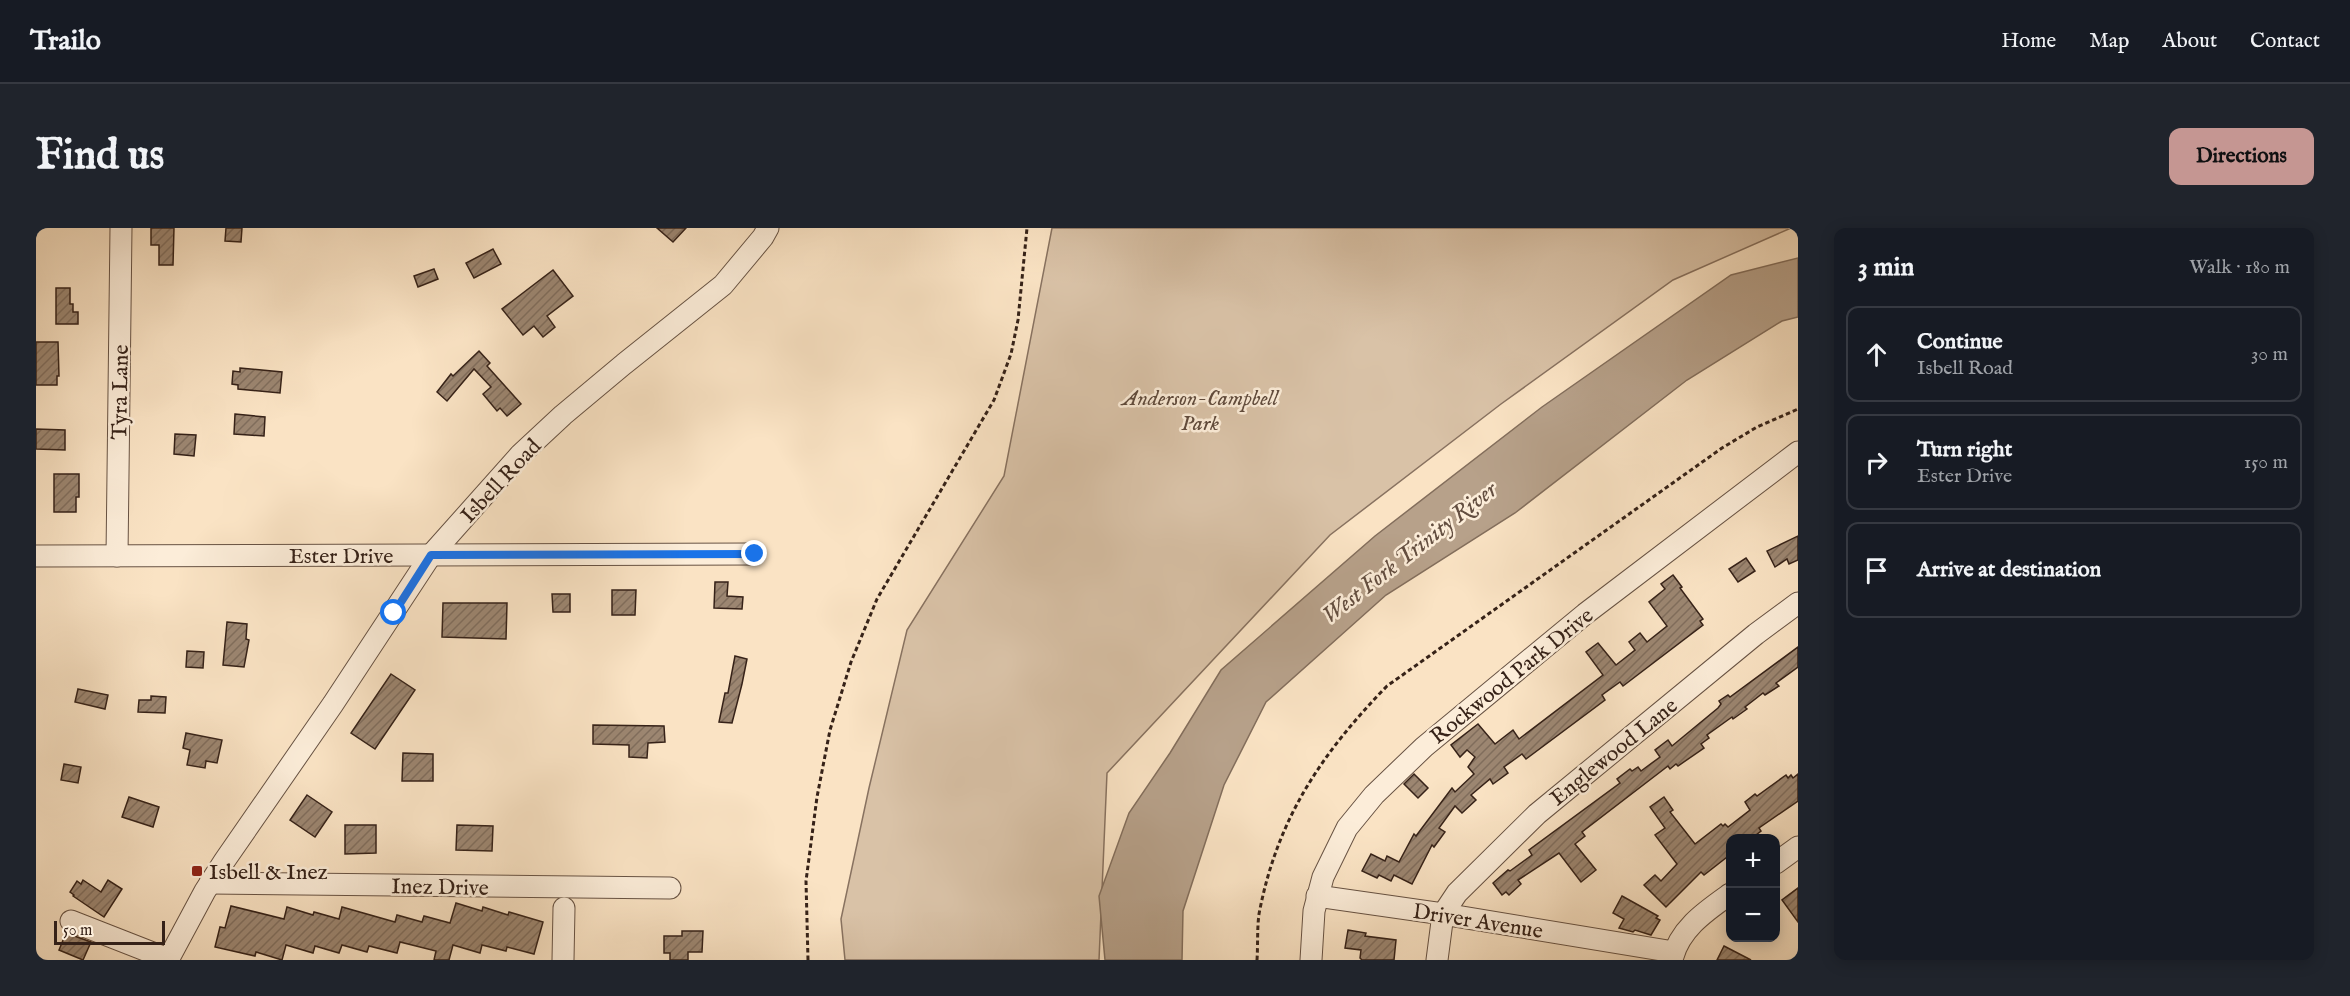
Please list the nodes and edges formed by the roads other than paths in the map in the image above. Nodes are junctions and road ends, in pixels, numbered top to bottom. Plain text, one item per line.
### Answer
1 (121, 228) edge
2 (768, 228) edge
3 (1797, 456) edge
4 (755, 554) dead end
5 (431, 555) junction
6 (36, 556) edge
7 (117, 556) junction
8 (1798, 603) edge
9 (1798, 847) edge
10 (1780, 860) edge
11 (210, 883) junction
12 (670, 888) dead end
13 (1317, 897) junction
14 (1726, 897) edge
15 (564, 908) dead end
16 (1443, 914) junction
17 (71, 921) dead end
18 (1673, 956) edge
19 (168, 960) edge
20 (563, 960) edge
21 (1311, 960) edge
22 (1437, 960) edge

1 - 7 street, Tyra Lane
2 - 5 street, Isbell Road
3 - 13 street, Rockwood Park Drive
4 - 5 street, Ester Drive
5 - 7 street, Ester Drive
5 - 11 street, Isbell Road
6 - 7 street, Ester Drive
8 - 16 street, Englewood Lane
9 - 10 street
11 - 12 street, Inez Drive
11 - 19 street, Isbell Road
13 - 16 street, Driver Avenue
13 - 21 street, Rockwood Park Drive
14 - 18 street
15 - 20 street
16 - 18 street, Driver Avenue
16 - 22 street
17 - 19 street

